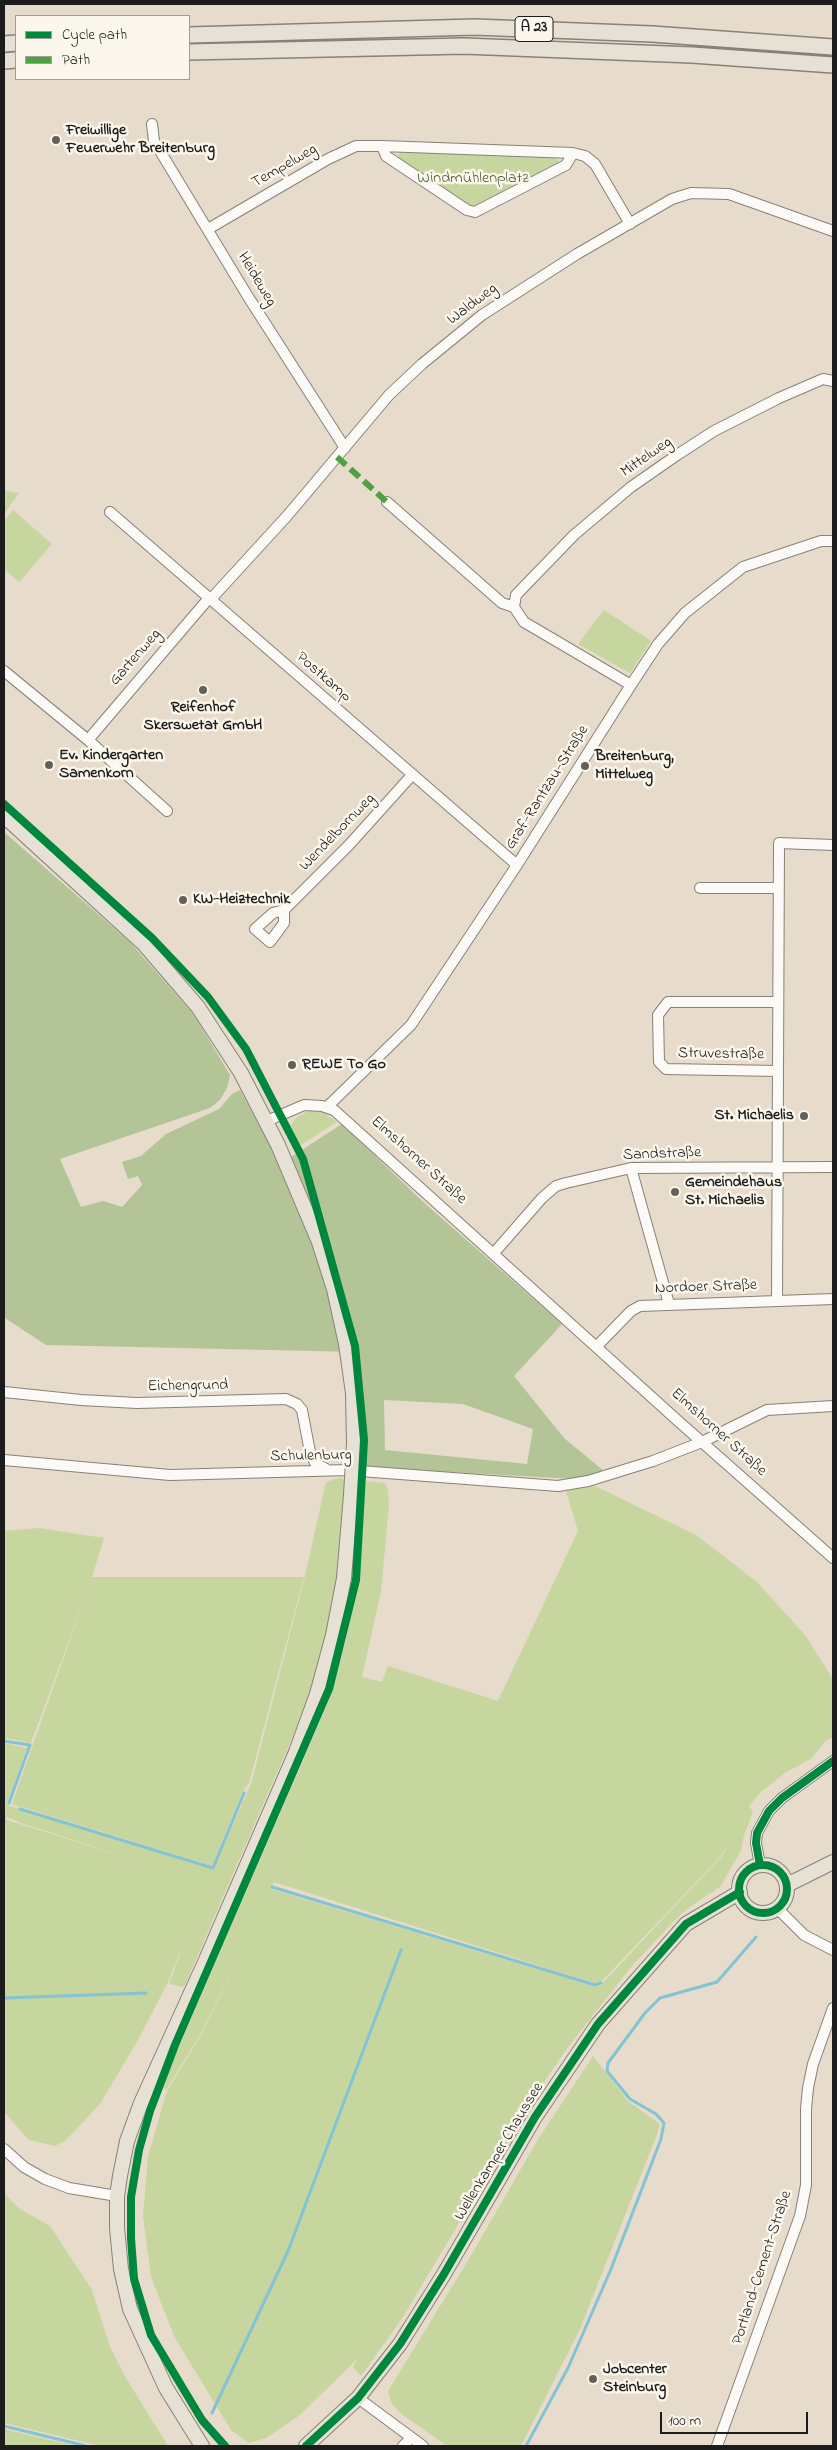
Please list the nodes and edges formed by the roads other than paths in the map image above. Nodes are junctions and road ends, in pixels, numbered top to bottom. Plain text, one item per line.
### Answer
1 (190, 35) edge
2 (833, 47) edge
3 (190, 52) edge
4 (833, 65) edge
5 (152, 124) dead end
6 (382, 146) junction
7 (573, 153) junction
8 (630, 224) junction
9 (208, 229) junction
10 (833, 231) edge
11 (833, 381) edge
12 (344, 448) junction
13 (387, 502) dead end
14 (110, 512) dead end
15 (833, 541) edge
16 (210, 598) junction
17 (514, 608) junction
18 (4, 671) edge
19 (631, 684) junction
20 (88, 740) junction
21 (412, 776) junction
22 (167, 811) dead end
23 (4, 816) edge
24 (833, 845) edge
25 (517, 865) junction
26 (700, 888) dead end
27 (778, 888) junction
28 (284, 910) dead end
29 (778, 1002) junction
30 (778, 1071) junction
31 (327, 1107) junction
32 (267, 1121) junction
33 (631, 1168) junction
34 (777, 1168) junction
35 (833, 1168) edge
36 (494, 1253) junction
37 (833, 1299) edge
38 (777, 1301) junction
39 (669, 1304) junction
40 (597, 1346) junction
41 (4, 1392) edge
42 (833, 1406) edge
43 (702, 1442) junction
44 (4, 1460) edge
45 (326, 1470) junction
46 (833, 1558) edge
47 (833, 1761) edge
48 (833, 1862) edge
49 (760, 1865) junction
50 (787, 1885) junction
51 (740, 1892) junction
52 (777, 1908) junction
53 (833, 1950) edge
54 (833, 2008) edge
55 (4, 2149) edge
56 (117, 2196) junction
57 (358, 2398) junction
58 (194, 2434) junction
59 (411, 2438) junction
60 (308, 2445) edge
61 (202, 2446) edge
62 (209, 2446) edge
63 (403, 2446) edge
64 (423, 2446) edge
65 (717, 2446) edge

1 - 2 highway, A 23
3 - 4 highway, A 23
5 - 9 street, Heideweg
6 - 7 street, Tempelweg
6 - 7 street
6 - 9 street, Tempelweg
7 - 8 street, Tempelweg
8 - 10 street, Waldweg
8 - 12 street, Waldweg
9 - 12 street, Heideweg
11 - 17 street, Mittelweg
12 - 16 street, Waldweg
13 - 17 street
14 - 16 street, Postkamp
15 - 19 street, Graf-Rantzau-Straße
16 - 20 street, Gartenweg
16 - 21 street, Postkamp
17 - 19 street
18 - 20 street
19 - 25 street, Graf-Rantzau-Straße
20 - 22 street
21 - 25 street, Postkamp
21 - 28 street, Wendelbornweg
23 - 32 main road
24 - 27 street, Struvestraße
25 - 31 street, Graf-Rantzau-Straße
26 - 27 street
27 - 29 street, Struvestraße
29 - 30 street, Struvestraße
29 - 30 street, Struvestraße
30 - 34 street, Struvestraße
31 - 32 street
31 - 36 street, Elmshorner Straße
32 - 56 main road, bridge
33 - 34 street, Sandstraße
33 - 36 street, Sandstraße
33 - 39 street
34 - 35 street, Sandstraße
34 - 38 street, Struvestraße
36 - 40 street, Elmshorner Straße
37 - 38 street, Nordoer Straße
38 - 39 street, Nordoer Straße
39 - 40 street, Nordoer Straße
40 - 43 street, Elmshorner Straße
41 - 45 street, Eichengrund
42 - 43 street, Schulenburg
43 - 45 street, Schulenburg
43 - 46 street, Elmshorner Straße
44 - 45 street, Schulenburg
47 - 49 street
48 - 50 main road
49 - 50 main road
49 - 51 main road
50 - 52 main road
51 - 52 main road
51 - 57 main road, Wellenkamper Chaussee
52 - 53 street
54 - 65 street, Portland-Cement-Straße
55 - 56 street
56 - 58 main road
57 - 59 street
57 - 60 main road, Wellenkamper Chaussee
58 - 61 main road
58 - 62 main road
59 - 63 street
59 - 64 street

